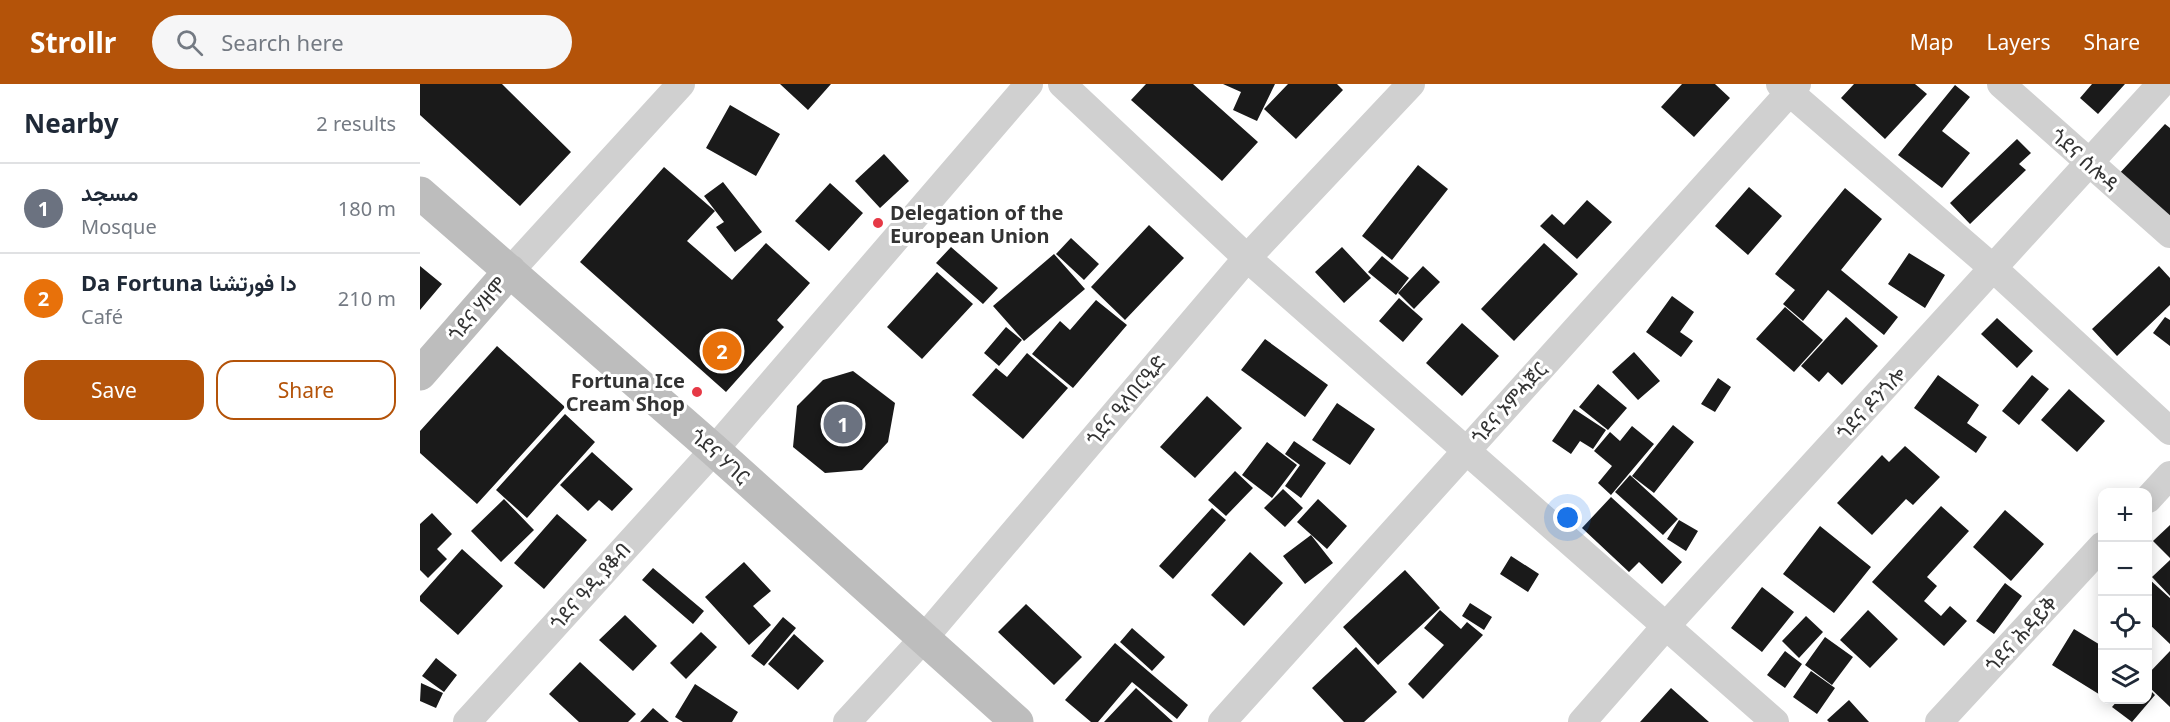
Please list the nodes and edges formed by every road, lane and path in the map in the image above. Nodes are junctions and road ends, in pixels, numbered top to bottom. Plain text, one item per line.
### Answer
1 (681, 84) edge
2 (1029, 84) edge
3 (1062, 84) edge
4 (1411, 84) edge
5 (2001, 84) edge
6 (2161, 84) edge
7 (1788, 87) edge
8 (2088, 164) junction
9 (420, 194) edge
10 (2170, 234) edge
11 (1247, 258) junction
12 (1994, 269) junction
13 (510, 271) junction
14 (420, 374) edge
15 (2170, 431) edge
16 (714, 450) junction
17 (1467, 450) junction
18 (2170, 475) edge
19 (2152, 495) edge
20 (2098, 551) edge
21 (1665, 627) junction
22 (924, 638) junction
23 (467, 722) edge
24 (847, 722) edge
25 (1017, 722) edge
26 (1222, 722) edge
27 (1582, 722) edge
28 (1775, 722) edge
29 (1939, 722) edge

1 - 13 street
2 - 16 street, ጎደና ዓዲ ያቆብ
3 - 11 street
4 - 11 street, ጎደና ዒላበርዒድ
5 - 8 street, ጎደና ሰሎዳ
6 - 8 street, ጎደና ዶንጎሎ
7 - 12 street
7 - 17 street, ጎደና ኦምሓጀር
8 - 10 street, ጎደና ሰሎዳ
8 - 12 street, ጎደና ዶንጎሎ
9 - 13 street, ጎደና ሃገር
11 - 17 street
11 - 22 street, ጎደና ዒላበርዒድ
12 - 15 street
12 - 21 street, ጎደና ዶንጎሎ
13 - 14 street, ጎደና ሃዘሞ
13 - 16 street, ጎደና ሃገር
16 - 22 street, ጎደና ሃገር
16 - 23 street, ጎደና ዓዲ ያቆብ
17 - 21 street
17 - 26 street, ጎደና ኦምሓጀር
18 - 19 street
20 - 29 street, ጎደና ሕዳይቅ
21 - 27 street, ጎደና ዶንጎሎ
21 - 28 street
22 - 24 street, ጎደና ዒላበርዒድ
22 - 25 street, ጎደና ሃገር

